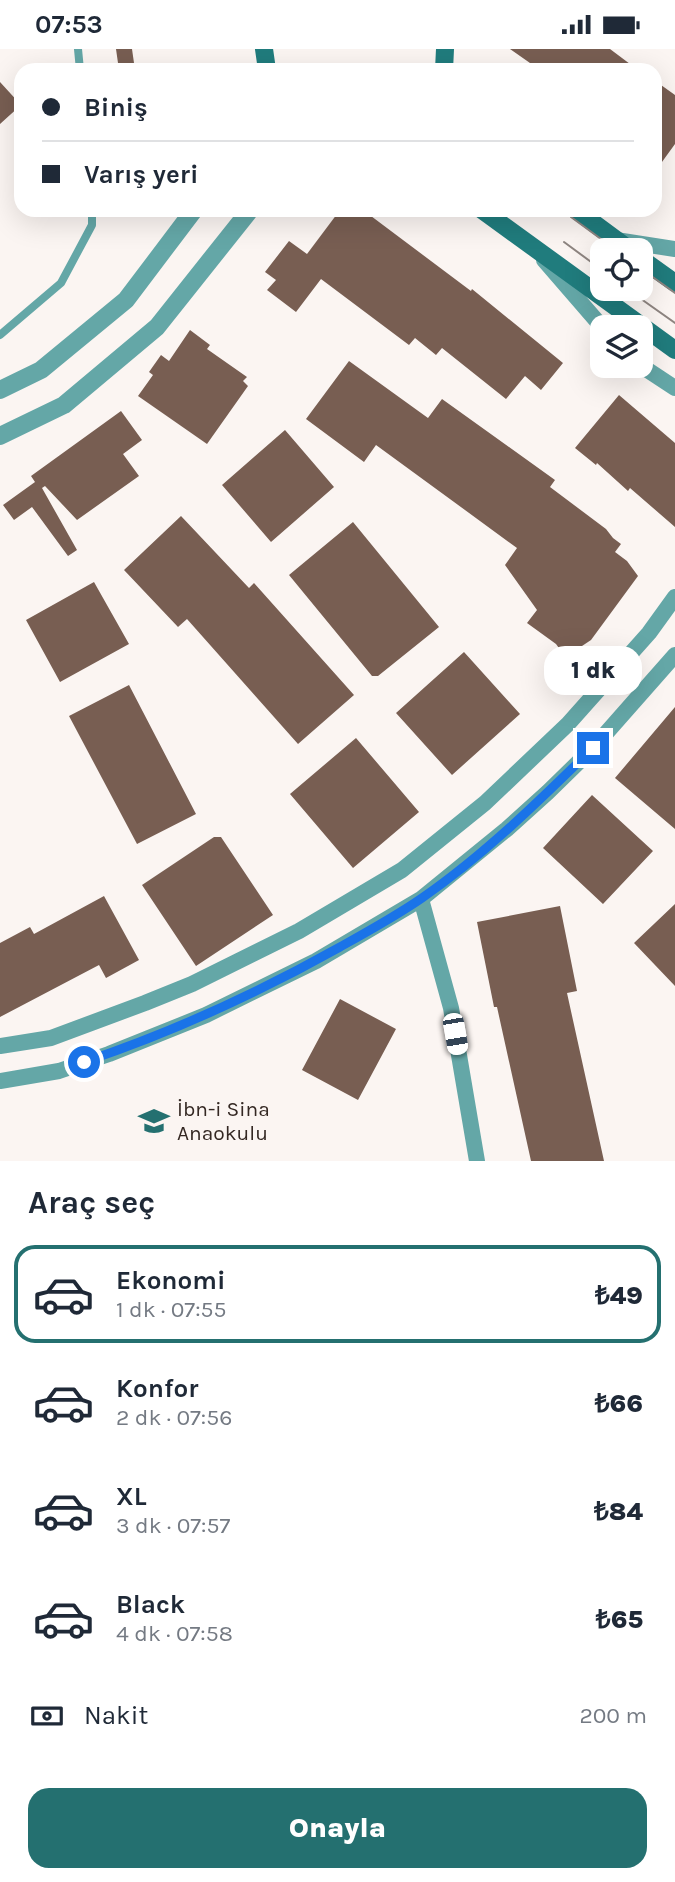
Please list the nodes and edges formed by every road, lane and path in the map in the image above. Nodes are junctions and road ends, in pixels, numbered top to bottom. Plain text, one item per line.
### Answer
1 (92, 217) edge
2 (189, 217) edge
3 (244, 217) edge
4 (492, 217) edge
5 (585, 217) edge
6 (614, 238) edge
7 (531, 245) junction
8 (653, 247) edge
9 (675, 249) edge
10 (653, 267) edge
11 (675, 283) edge
12 (592, 315) edge
13 (0, 335) edge
14 (675, 350) edge
15 (653, 374) edge
16 (675, 388) edge
17 (0, 390) edge
18 (0, 436) edge
19 (675, 597) edge
20 (675, 655) edge
21 (421, 899) junction
22 (0, 1047) edge
23 (0, 1081) edge
24 (477, 1161) edge

1 - 13 lane
2 - 17 street
3 - 18 street
4 - 7 main road
5 - 6 main road
7 - 12 street
7 - 14 main road
8 - 9 street
10 - 11 main road
15 - 16 street
19 - 22 street
20 - 21 street
21 - 23 street
21 - 24 street

